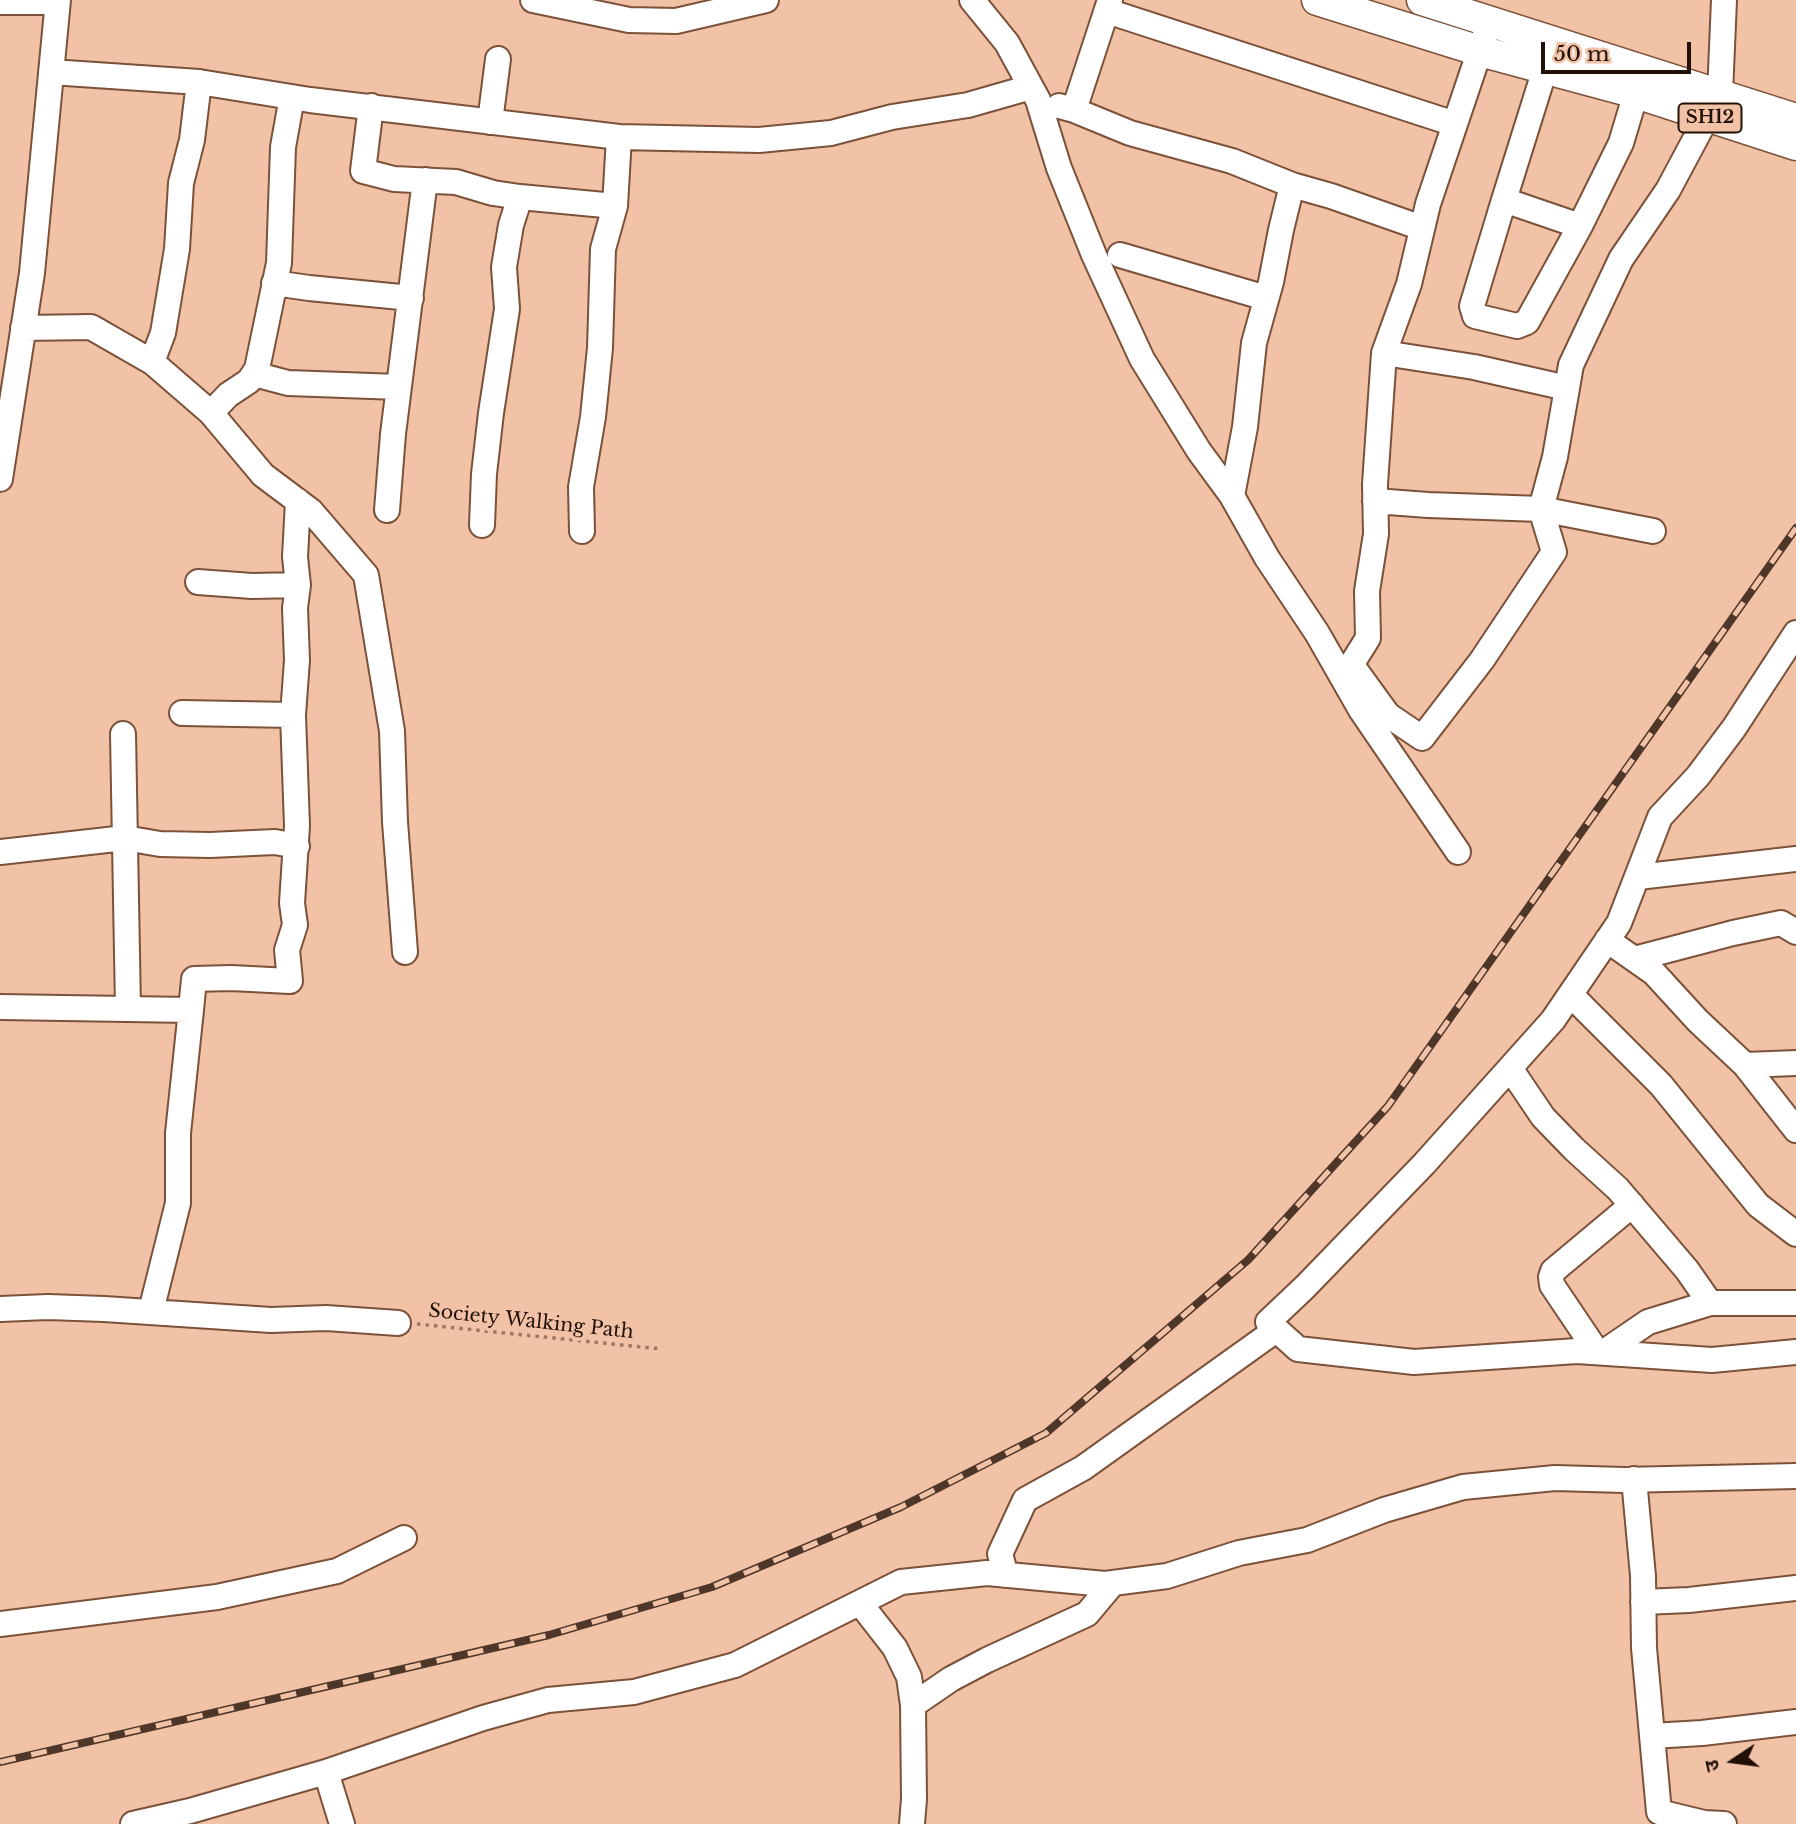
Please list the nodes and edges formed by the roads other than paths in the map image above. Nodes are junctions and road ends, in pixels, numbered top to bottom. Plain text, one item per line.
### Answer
1 (533, 0) edge
2 (766, 0) edge
3 (972, 0) edge
4 (1317, 0) edge
5 (1422, 0) edge
6 (1724, 0) edge
7 (57, 1) edge
8 (0, 2) edge
9 (1108, 6) edge
10 (1490, 20) junction
11 (1480, 51) junction
12 (498, 59) dead end
13 (1545, 69) junction
14 (51, 72) junction
15 (199, 82) junction
16 (1630, 92) junction
17 (1034, 93) junction
18 (292, 97) junction
19 (371, 106) junction
20 (1714, 106) junction
21 (1074, 110) junction
22 (1796, 119) edge
23 (490, 122) junction
24 (1455, 124) junction
25 (619, 137) junction
26 (1796, 145) edge
27 (425, 180) junction
28 (1292, 185) junction
29 (520, 197) junction
30 (1504, 200) junction
31 (615, 206) junction
32 (1580, 226) junction
33 (1422, 228) junction
34 (1120, 255) dead end
35 (274, 283) junction
36 (411, 298) junction
37 (1266, 298) junction
38 (14, 344) edge
39 (1384, 354) junction
40 (152, 362) junction
41 (254, 374) junction
42 (399, 387) junction
43 (1567, 388) junction
44 (211, 413) junction
45 (0, 479) edge
46 (1232, 496) junction
47 (1375, 500) junction
48 (298, 501) junction
49 (1541, 509) junction
50 (387, 510) dead end
51 (482, 526) dead end
52 (582, 531) dead end
53 (1653, 531) dead end
54 (198, 582) dead end
55 (298, 585) junction
56 (1796, 633) edge
57 (1347, 671) junction
58 (182, 713) dead end
59 (293, 715) junction
60 (123, 734) dead end
61 (125, 838) junction
62 (296, 846) junction
63 (0, 852) edge
64 (1458, 852) dead end
65 (1796, 859) edge
66 (1638, 877) junction
67 (1796, 932) edge
68 (1607, 940) junction
69 (405, 952) dead end
70 (1634, 959) junction
71 (1571, 995) junction
72 (0, 1007) edge
73 (128, 1008) junction
74 (191, 1010) junction
75 (1796, 1063) edge
76 (1745, 1065) junction
77 (1510, 1068) junction
78 (1796, 1130) edge
79 (1632, 1205) junction
80 (1796, 1234) edge
81 (1710, 1303) junction
82 (1796, 1303) edge
83 (0, 1309) edge
84 (151, 1311) junction
85 (398, 1322) road end
86 (1276, 1330) junction
87 (1600, 1352) junction
88 (1796, 1352) edge
89 (1796, 1476) edge
90 (1634, 1479) junction
91 (404, 1538) dead end
92 (1006, 1575) junction
93 (1113, 1583) junction
94 (1796, 1588) edge
95 (1643, 1602) junction
96 (860, 1603) junction
97 (0, 1624) edge
98 (914, 1705) junction
99 (1796, 1722) edge
100 (1652, 1736) junction
101 (326, 1772) junction
102 (1691, 1822) edge
103 (133, 1824) edge
104 (342, 1824) edge
105 (912, 1824) edge
106 (1724, 1824) edge

1 - 2 street
3 - 17 street
4 - 11 main road
5 - 10 main road, SH12
6 - 20 street
7 - 8 street
7 - 14 street
9 - 21 street
9 - 24 street
10 - 11 street
10 - 20 main road, SH12
11 - 13 main road
11 - 24 street
12 - 23 street
13 - 16 main road
13 - 30 street
14 - 15 street
14 - 38 street
15 - 18 street
15 - 40 street
16 - 20 main road, SH12
16 - 32 street
17 - 21 street
17 - 25 street
17 - 46 street
18 - 19 street
18 - 35 street
19 - 23 street
19 - 27 street
20 - 22 main road, SH12
20 - 26 main road, SH12
20 - 43 street
21 - 28 street
23 - 25 street
24 - 33 street
25 - 31 street
27 - 29 street
27 - 36 street
28 - 33 street
28 - 37 street
29 - 31 street
29 - 51 street
30 - 32 street
30 - 32 street
31 - 52 street
33 - 39 street
34 - 37 street
35 - 36 street
35 - 41 street
36 - 42 street
37 - 46 street
38 - 40 street
38 - 45 street
39 - 43 street
39 - 47 street
40 - 44 street
41 - 42 street
41 - 44 street
42 - 50 street
43 - 49 street
44 - 48 street
46 - 57 street
47 - 49 street
47 - 57 street
48 - 55 street
48 - 69 street
49 - 53 street
49 - 57 street
54 - 55 street
55 - 59 street
56 - 66 street
57 - 64 street
58 - 59 street
59 - 62 street
60 - 61 street
61 - 62 street
61 - 63 street
61 - 73 street
62 - 74 street
65 - 66 street
66 - 68 street
67 - 70 street
68 - 70 street
68 - 71 street
70 - 76 street
71 - 77 street
71 - 80 street
72 - 73 street
73 - 74 street
74 - 84 street
75 - 76 street
76 - 78 street
77 - 79 street
77 - 86 street
79 - 81 street
79 - 87 street
81 - 82 street
81 - 87 street
83 - 84 street
84 - 85 street
86 - 87 street
86 - 92 street
87 - 88 street
89 - 90 street
90 - 93 street
90 - 95 street
91 - 97 street
92 - 93 street
92 - 96 street
93 - 98 street
94 - 95 street
95 - 100 street
96 - 98 street
96 - 101 street
98 - 105 street
99 - 100 street
100 - 102 street
101 - 103 street
101 - 104 street
102 - 106 street

